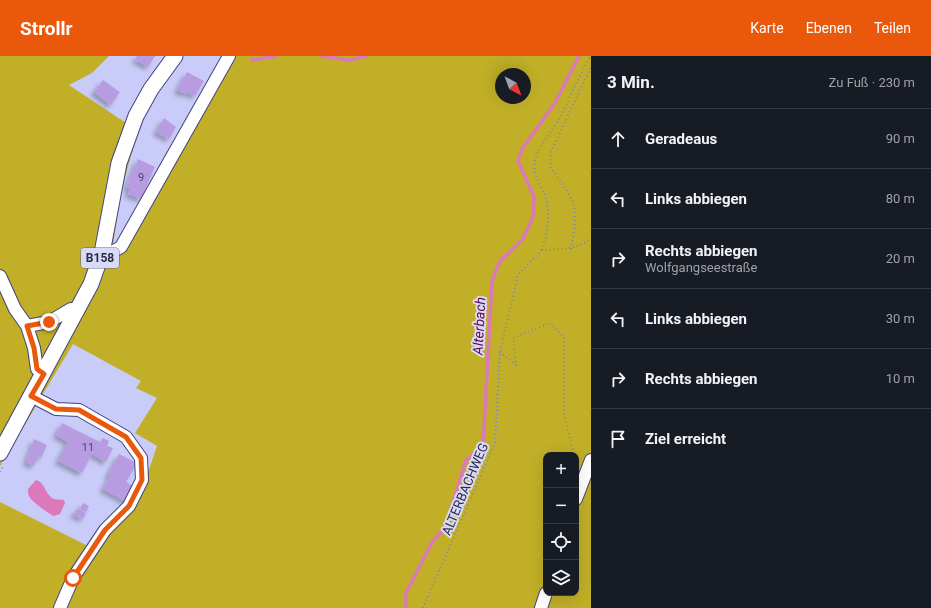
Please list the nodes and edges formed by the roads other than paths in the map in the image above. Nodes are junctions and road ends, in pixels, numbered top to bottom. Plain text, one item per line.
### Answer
1 (175, 56) edge
2 (229, 56) edge
3 (102, 253) junction
4 (0, 276) edge
5 (78, 311) junction
6 (27, 326) junction
7 (44, 374) junction
8 (31, 396) junction
9 (0, 453) edge
10 (591, 460) edge
11 (579, 491) edge
12 (545, 596) edge
13 (60, 608) edge
14 (542, 608) edge

1 - 3 main road, B158
2 - 3 street
3 - 5 main road, B158
4 - 6 street
5 - 6 street
5 - 7 main road, B158
6 - 7 street
7 - 8 main road, B158
8 - 9 main road, B158
8 - 13 street
10 - 11 street
12 - 14 street

